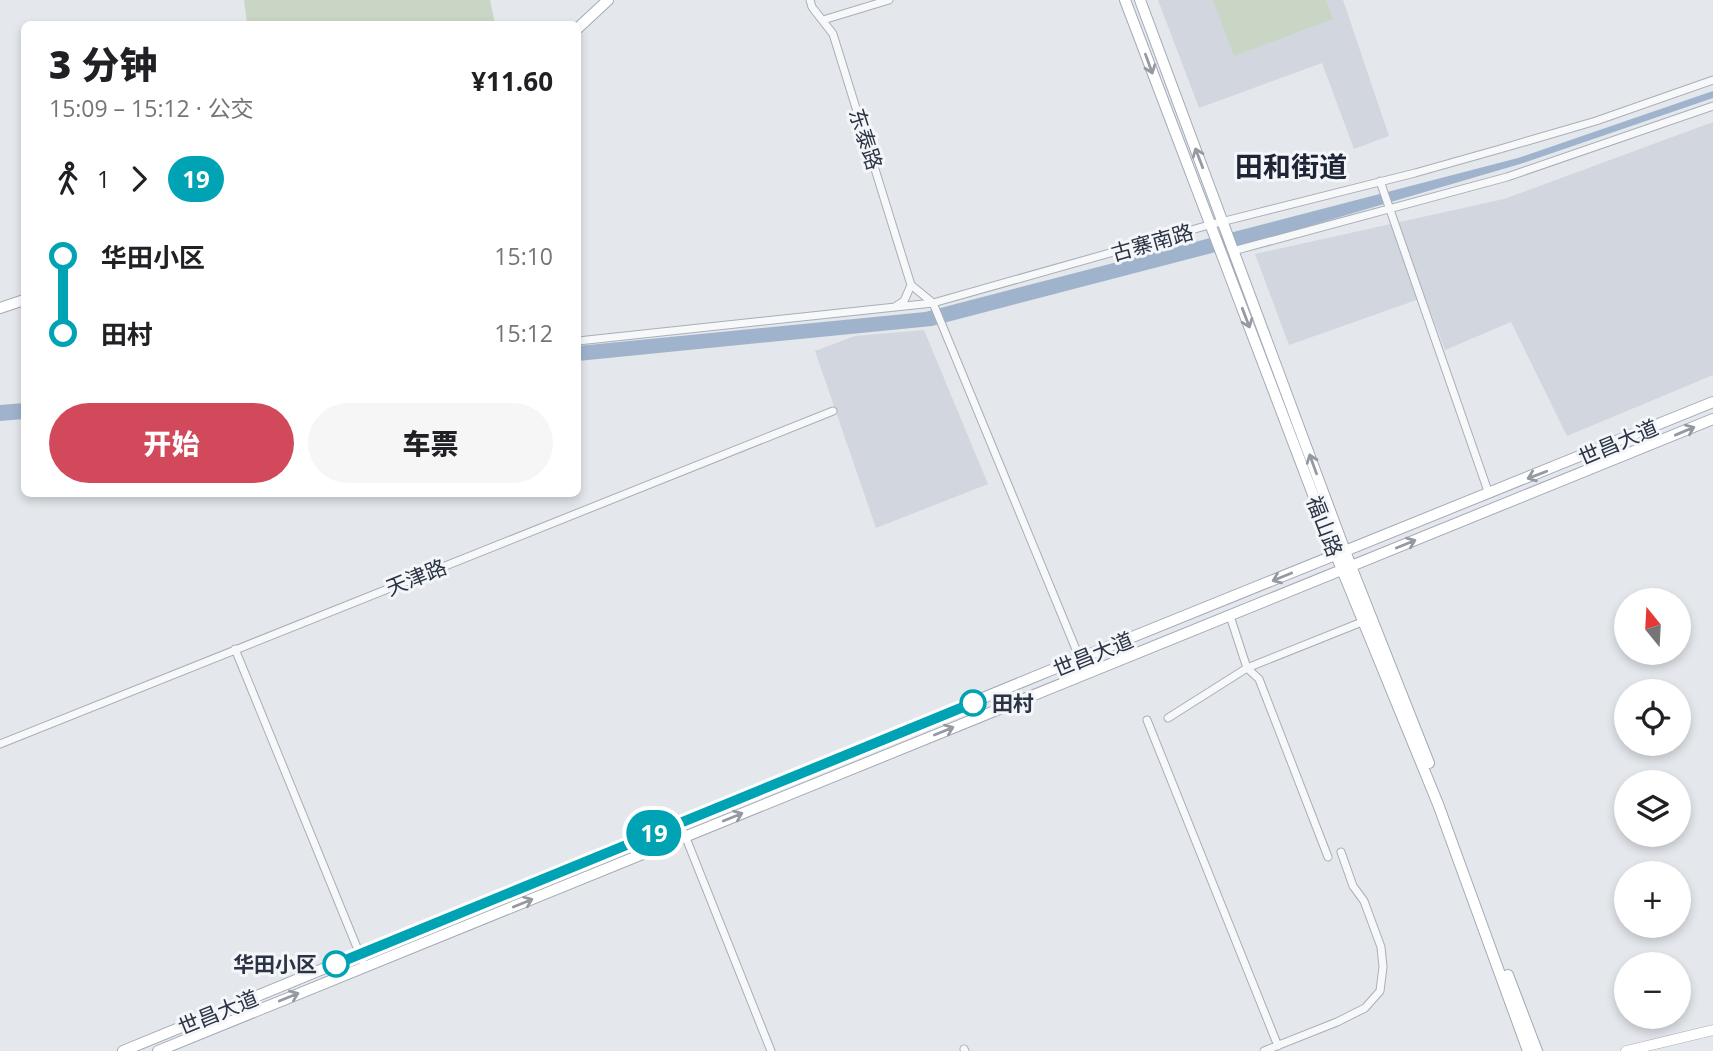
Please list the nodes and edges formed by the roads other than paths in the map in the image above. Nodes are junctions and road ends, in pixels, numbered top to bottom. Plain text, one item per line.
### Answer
1 (608, 0) edge
2 (810, 0) edge
3 (889, 0) edge
4 (1125, 0) edge
5 (1140, 0) edge
6 (823, 20) junction
7 (581, 25) edge
8 (1713, 80) edge
9 (1713, 106) edge
10 (1382, 185) junction
11 (1388, 206) junction
12 (1224, 225) junction
13 (1211, 228) junction
14 (1233, 251) junction
15 (911, 285) junction
16 (21, 301) edge
17 (934, 305) junction
18 (894, 307) junction
19 (0, 308) edge
20 (581, 341) edge
21 (1713, 402) edge
22 (833, 411) dead end
23 (1713, 419) edge
24 (1489, 494) junction
25 (1341, 553) junction
26 (1347, 568) junction
27 (1230, 616) junction
28 (1368, 620) junction
29 (235, 649) junction
30 (1080, 659) junction
31 (1247, 668) junction
32 (1168, 718) dead end
33 (1147, 720) dead end
34 (0, 744) edge
35 (680, 823) junction
36 (685, 837) junction
37 (1341, 852) dead end
38 (1328, 858) dead end
39 (360, 955) junction
40 (365, 967) junction
41 (1713, 1030) edge
42 (1278, 1046) junction
43 (123, 1051) edge
44 (158, 1051) edge
45 (772, 1051) edge
46 (1264, 1051) edge
47 (1528, 1051) edge
48 (1537, 1051) edge
49 (1626, 1051) edge

1 - 7 main road
2 - 6 street, 东泰路
3 - 6 street
4 -> 13 main road, 福山路
12 -> 5 main road
6 - 15 street, 东泰路
8 - 10 street, 古寨南路
9 - 11 street
10 - 11 street
10 - 12 street, 古寨南路
11 - 14 street
11 - 24 street
12 - 13 street, 古寨南路
12 - 14 main road
13 - 17 street, 古寨南路
13 -> 25 main road, 福山路
25 -> 14 main road
15 - 17 street
15 - 18 street
16 - 19 main road
17 - 18 street, 古寨南路
17 - 30 street
18 - 20 street, 古寨南路
21 -> 24 main road, 世昌大道
22 - 29 street, 天津路
26 -> 23 main road, 世昌大道
24 - 25 main road, 世昌大道
25 - 26 main road
25 -> 30 main road, 世昌大道
26 - 27 main road, 世昌大道
26 - 28 main road
27 - 31 street
36 -> 27 main road, 世昌大道
28 - 31 street
28 - 47 main road
28 - 48 main road
29 - 34 street, 天津路
29 - 39 street
30 - 35 main road, 世昌大道
31 - 32 street
31 - 38 street
33 - 42 street
35 - 36 street
35 - 39 main road, 世昌大道
40 -> 36 main road, 世昌大道
36 - 45 street
37 - 42 street
39 - 40 street
39 - 43 main road, 世昌大道
44 -> 40 main road, 世昌大道
41 - 49 main road
42 - 46 street

